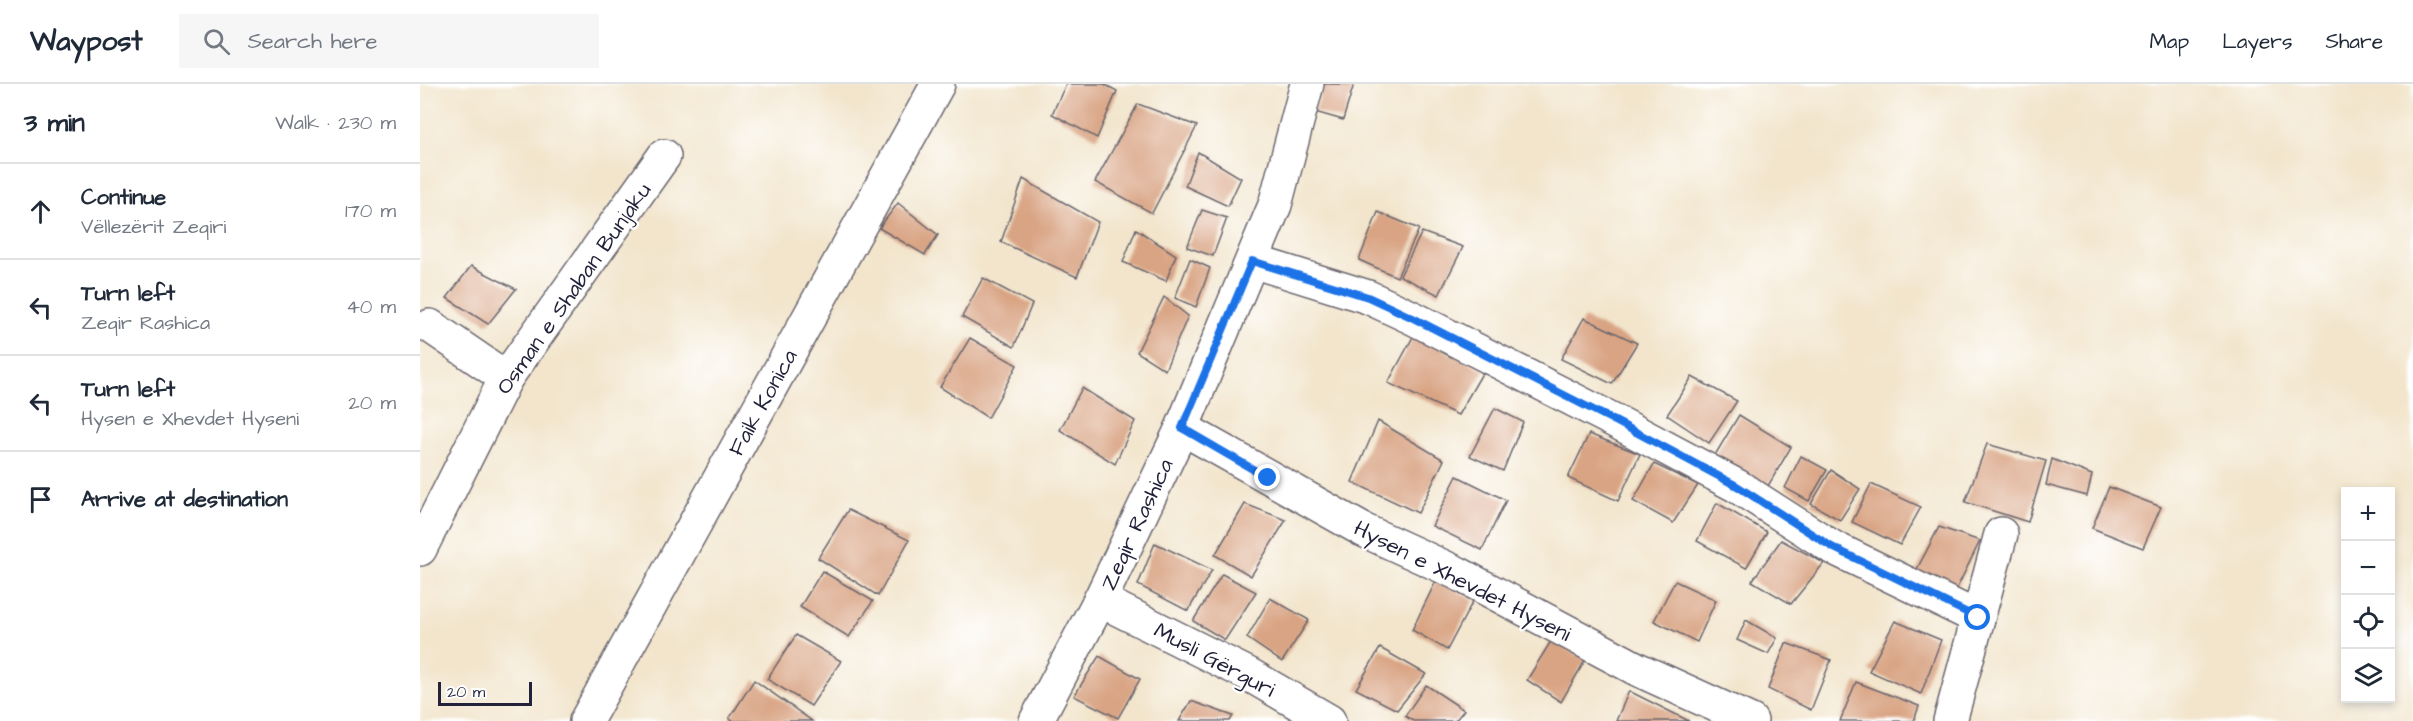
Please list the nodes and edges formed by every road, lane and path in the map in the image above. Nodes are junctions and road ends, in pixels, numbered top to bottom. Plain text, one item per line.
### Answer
1 (938, 84) edge
2 (1308, 84) edge
3 (664, 156) dead end
4 (1252, 261) junction
5 (430, 326) dead end
6 (506, 378) junction
7 (1182, 428) junction
8 (2001, 534) dead end
9 (420, 549) edge
10 (1100, 600) junction
11 (1978, 618) junction
12 (586, 721) edge
13 (1036, 721) edge
14 (1329, 721) edge
15 (1751, 721) edge
16 (1950, 721) edge

1 - 12 street, Faik Konica
2 - 4 street, Zeqir Rashica
3 - 6 street, Osman e Shaban Bunjaku
4 - 7 street, Zeqir Rashica
4 - 11 street
5 - 6 street
6 - 9 street, Osman e Shaban Bunjaku
7 - 10 street, Zeqir Rashica
7 - 15 street, Hysen e Xhevdet Hyseni
8 - 11 street
10 - 13 street, Zeqir Rashica
10 - 14 street, Musli Gërguri
11 - 16 street

